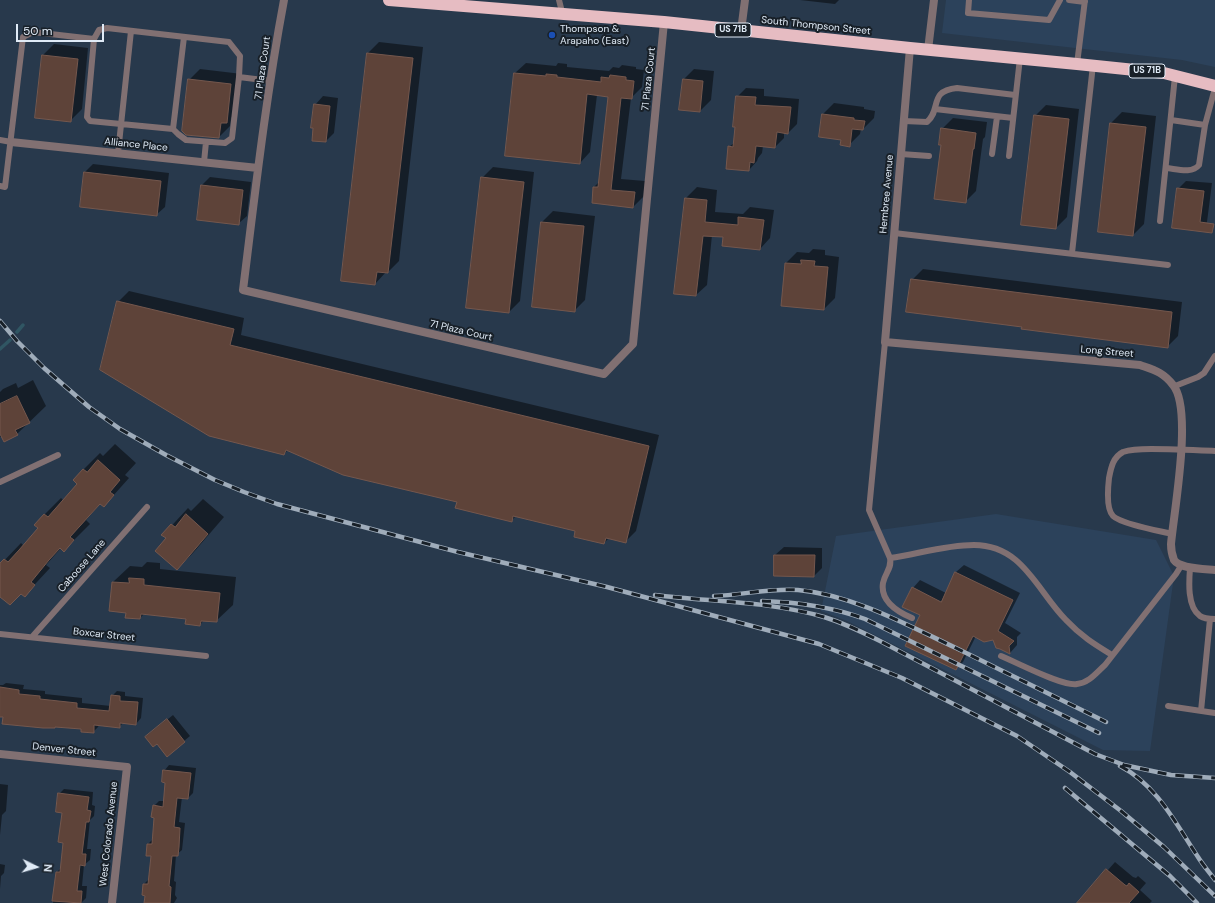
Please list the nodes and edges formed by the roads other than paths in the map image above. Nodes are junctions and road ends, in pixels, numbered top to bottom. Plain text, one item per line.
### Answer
1 (284, 0) edge
2 (389, 0) edge
3 (559, 0) edge
4 (745, 0) edge
5 (934, 0) edge
6 (969, 0) edge
7 (1060, 0) edge
8 (1069, 0) edge
9 (1085, 1) edge
10 (560, 13) junction
11 (664, 22) junction
12 (131, 31) junction
13 (742, 31) junction
14 (184, 37) junction
15 (94, 39) junction
16 (910, 48) junction
17 (928, 50) junction
18 (1020, 58) junction
19 (1077, 64) junction
20 (1093, 65) junction
21 (1175, 76) junction
22 (239, 77) junction
23 (271, 81) junction
24 (1215, 87) edge
25 (1016, 95) junction
26 (934, 109) junction
27 (997, 117) junction
28 (1013, 118) junction
29 (1171, 120) junction
30 (904, 121) junction
31 (121, 124) junction
32 (1205, 125) junction
33 (173, 129) junction
34 (0, 140) edge
35 (11, 142) junction
36 (206, 142) junction
37 (118, 153) junction
38 (901, 154) junction
39 (992, 154) dead end
40 (929, 156) dead end
41 (1009, 156) dead end
42 (204, 162) junction
43 (258, 168) junction
44 (1166, 168) junction
45 (0, 186) edge
46 (1160, 221) dead end
47 (894, 233) junction
48 (1072, 253) junction
49 (1168, 265) dead end
50 (885, 342) junction
51 (1215, 356) edge
52 (1174, 386) junction
53 (1182, 449) junction
54 (1215, 451) edge
55 (58, 455) dead end
56 (0, 482) edge
57 (146, 507) dead end
58 (1172, 534) junction
59 (890, 558) junction
60 (1181, 566) junction
61 (1190, 568) junction
62 (1215, 570) edge
63 (912, 618) dead end
64 (1212, 619) edge
65 (0, 634) edge
66 (32, 637) junction
67 (1112, 655) junction
68 (206, 656) dead end
69 (1001, 656) dead end
70 (1168, 706) dead end
71 (1201, 711) junction
72 (1215, 713) edge
73 (0, 754) edge
74 (126, 767) joint
75 (112, 903) edge

1 - 23 street, 71 Plaza Court
2 - 10 highway, South Thompson Street / US 71B
3 - 10 lane
4 - 13 street
5 - 17 street
6 - 7 lane
8 - 9 lane
9 - 19 lane
10 - 11 highway, South Thompson Street / US 71B
11 - 13 highway, South Thompson Street / US 71B
11 - 43 street, 71 Plaza Court
12 - 14 lane
12 - 15 lane
12 - 31 lane
13 - 16 highway, South Thompson Street / US 71B
14 - 22 lane
14 - 33 lane
15 - 31 lane
15 - 35 lane
16 - 17 highway, South Thompson Street / US 71B
16 - 30 street, Hembree Avenue
17 - 18 highway, South Thompson Street / US 71B
18 - 19 highway, South Thompson Street / US 71B
18 - 25 lane
19 - 20 highway, South Thompson Street / US 71B
20 - 21 highway, South Thompson Street / US 71B
20 - 48 lane
21 - 24 highway, South Thompson Street / US 71B
21 - 29 lane
22 - 23 lane
22 - 36 lane
23 - 43 street, 71 Plaza Court
24 - 32 lane
25 - 26 lane
25 - 28 lane
26 - 27 lane
26 - 30 lane
27 - 28 lane
27 - 39 lane
28 - 41 lane
29 - 32 lane
29 - 44 lane
30 - 38 street, Hembree Avenue
31 - 33 lane
31 - 37 lane
32 - 44 lane
33 - 36 lane
34 - 35 lane
35 - 37 street, Alliance Place
35 - 45 lane
36 - 42 lane
37 - 42 street, Alliance Place
38 - 40 lane
38 - 47 street, Hembree Avenue
42 - 43 street, Alliance Place
44 - 46 lane
47 - 48 lane
47 - 50 street, Hembree Avenue
48 - 49 lane
50 - 52 street, Long Street
50 - 59 lane
51 - 52 lane
52 - 53 street, Long Street
53 - 54 lane
53 - 58 street, Long Street
53 - 58 lane
55 - 56 lane
57 - 66 lane, Caboose Lane
58 - 60 street, Long Street
59 - 63 lane
59 - 67 lane
60 - 61 street
60 - 67 lane
61 - 62 street
61 - 64 lane
64 - 71 lane
65 - 66 lane, Boxcar Street
66 - 68 lane, Boxcar Street
67 - 69 lane
70 - 71 lane
71 - 72 lane
73 - 74 street, Denver Street
74 - 75 street, West Colorado Avenue

